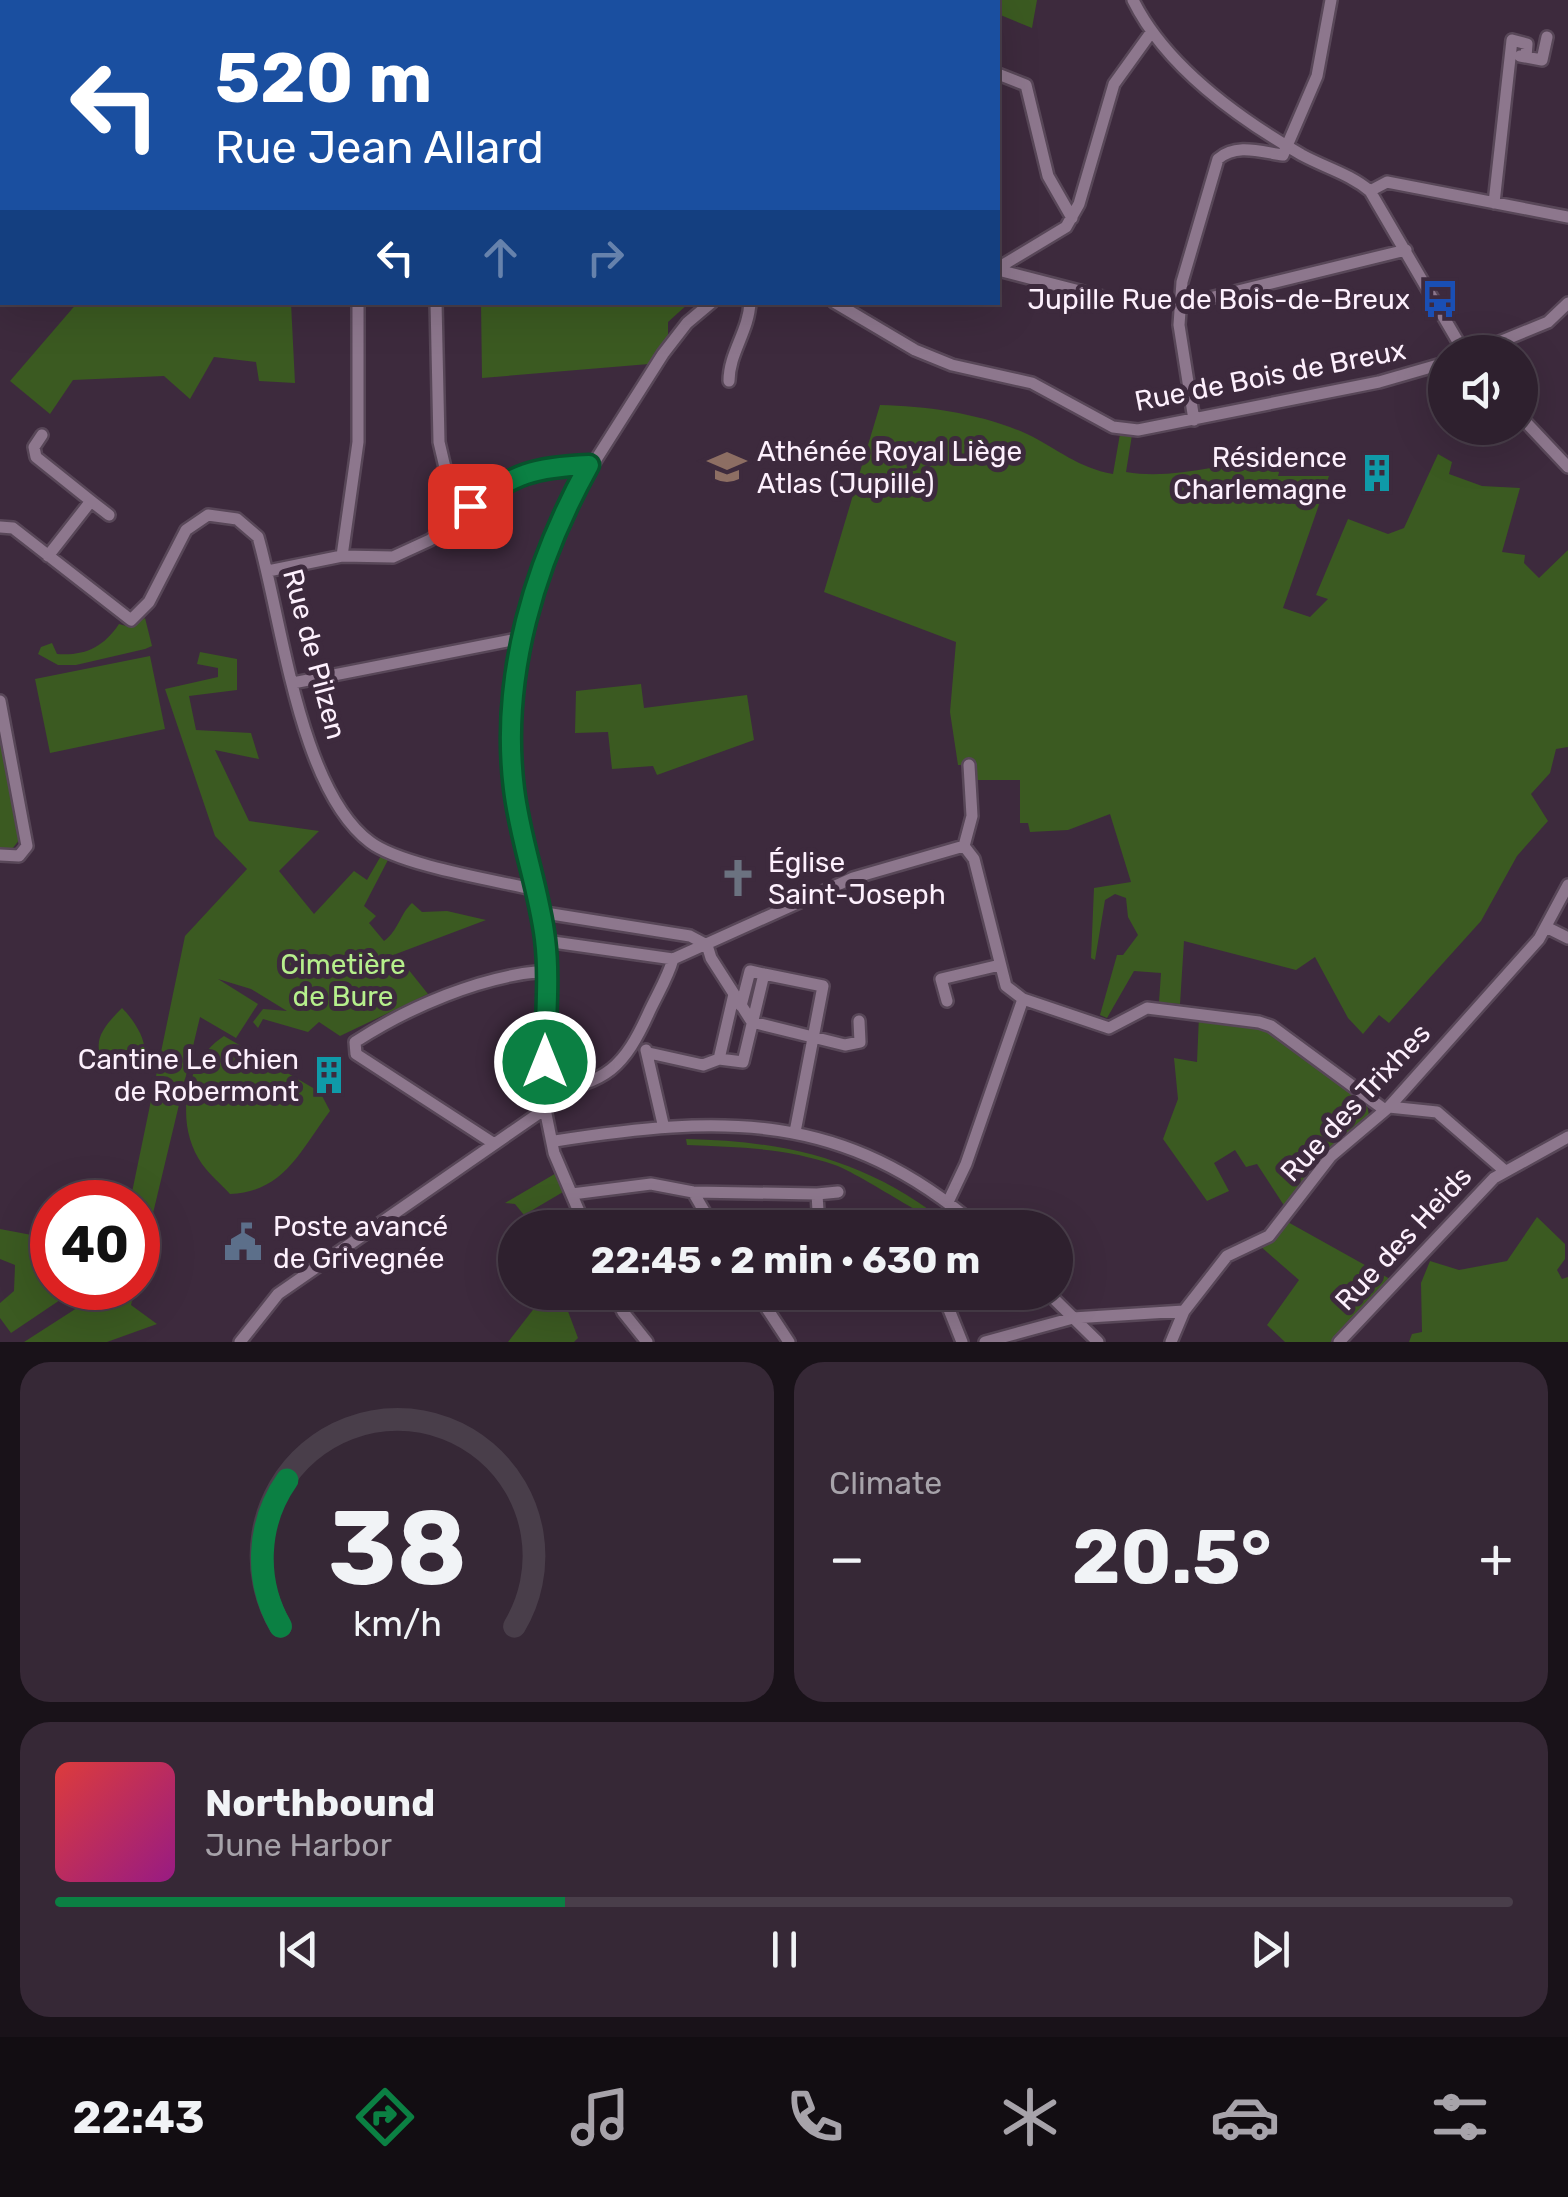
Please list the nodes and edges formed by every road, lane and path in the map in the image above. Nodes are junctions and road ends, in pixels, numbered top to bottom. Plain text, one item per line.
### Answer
1 (1133, 0) edge
2 (1331, 0) edge
3 (1150, 34) junction
4 (1547, 37) dead end
5 (1000, 75) edge
6 (1288, 146) junction
7 (1084, 188) junction
8 (1370, 192) junction
9 (1060, 194) junction
10 (1494, 204) junction
11 (1072, 218) junction
12 (1568, 218) edge
13 (1406, 250) junction
14 (1025, 254) junction
15 (1000, 268) edge
16 (1000, 270) edge
17 (1024, 277) junction
18 (1103, 297) dead end
19 (1568, 303) edge
20 (358, 305) edge
21 (436, 305) edge
22 (708, 305) edge
23 (750, 305) edge
24 (839, 305) edge
25 (1180, 306) junction
26 (1454, 335) edge
27 (1516, 335) edge
28 (1428, 368) edge
29 (729, 381) dead end
30 (1194, 420) junction
31 (42, 435) dead end
32 (1538, 435) edge
33 (589, 465) junction
34 (1568, 467) edge
35 (91, 501) junction
36 (470, 506) junction
37 (109, 515) dead end
38 (0, 527) edge
39 (48, 556) junction
40 (342, 556) junction
41 (268, 571) junction
42 (522, 638) junction
43 (293, 684) junction
44 (0, 701) edge
45 (969, 765) dead end
46 (964, 846) junction
47 (0, 855) edge
48 (1568, 885) edge
49 (532, 889) junction
50 (540, 912) junction
51 (1546, 927) junction
52 (1568, 938) edge
53 (546, 941) junction
54 (707, 944) junction
55 (673, 959) junction
56 (1000, 964) junction
57 (545, 971) junction
58 (764, 974) junction
59 (1023, 999) junction
60 (738, 1000) junction
61 (946, 1001) dead end
62 (859, 1021) dead end
63 (752, 1022) junction
64 (813, 1037) junction
65 (637, 1040) junction
66 (649, 1053) junction
67 (719, 1059) junction
68 (545, 1092) junction
69 (545, 1108) junction
70 (1387, 1108) junction
71 (663, 1124) junction
72 (795, 1132) junction
73 (1568, 1137) edge
74 (555, 1141) junction
75 (493, 1143) junction
76 (1505, 1171) junction
77 (693, 1192) junction
78 (838, 1192) dead end
79 (572, 1194) junction
80 (816, 1194) junction
81 (948, 1202) junction
82 (579, 1210) edge
83 (704, 1210) edge
84 (817, 1210) edge
85 (958, 1210) edge
86 (621, 1310) edge
87 (768, 1310) edge
88 (949, 1310) edge
89 (1065, 1310) edge
90 (1184, 1311) junction
91 (1073, 1318) junction
92 (240, 1342) edge
93 (647, 1342) edge
94 (788, 1342) edge
95 (962, 1342) edge
96 (985, 1342) edge
97 (1098, 1342) edge
98 (1171, 1342) edge
99 (1340, 1342) edge

1 - 3 street
2 - 6 street
3 - 6 street
3 - 7 street
4 - 10 street
5 - 9 street
6 - 8 street
6 - 25 street
7 - 9 street
7 - 11 street
8 - 10 street
8 - 13 street
9 - 11 street
10 - 12 street
11 - 14 street
13 - 25 street
13 - 26 street
14 - 15 street
14 - 17 street
16 - 17 street
17 - 18 street
19 - 27 street
20 - 40 street
21 - 36 street
22 - 33 street
23 - 29 street
24 - 30 street, Rue de Bois de Breux
25 - 30 street
28 - 30 street, Rue de Bois de Breux
31 - 35 street
32 - 34 street
33 - 36 street
33 - 42 street
35 - 37 street
35 - 39 street
36 - 40 street
38 - 39 street
39 - 41 street, Rue de Pilzen
40 - 41 street
41 - 43 street, Rue de Pilzen
42 - 43 street
42 - 49 street
43 - 49 street, Rue de Pilzen
44 - 47 street
45 - 46 street
46 - 54 street
46 - 56 street
48 - 51 street, Rue des Trixhes
49 - 50 street
50 - 53 street
50 - 54 street
51 - 52 street
51 - 70 street, Rue des Trixhes
53 - 55 street
53 - 57 street
54 - 55 street
54 - 60 street
55 - 65 street
56 - 59 street
56 - 61 street
57 - 68 street
57 - 75 street
58 - 60 street
58 - 63 street
58 - 64 street
59 - 70 street
59 - 81 street
60 - 63 street
60 - 67 street
62 - 64 street
63 - 64 street
63 - 67 street
64 - 72 street
65 - 66 street
65 - 68 street
66 - 67 street
66 - 71 street
68 - 69 street
69 - 74 street
69 - 75 street
70 - 76 street
70 - 90 street, Rue des Trixhes
71 - 72 street
71 - 74 street
72 - 81 street
73 - 76 street, Rue des Heids
74 - 79 street
75 - 92 street
76 - 99 street, Rue des Heids
77 - 79 street
77 - 80 street
77 - 83 street
78 - 80 street
79 - 82 street
80 - 84 street
81 - 85 street
86 - 93 street
87 - 94 street
88 - 95 street
89 - 91 street
90 - 91 street
90 - 98 street, Rue des Trixhes
91 - 96 street
91 - 97 street

